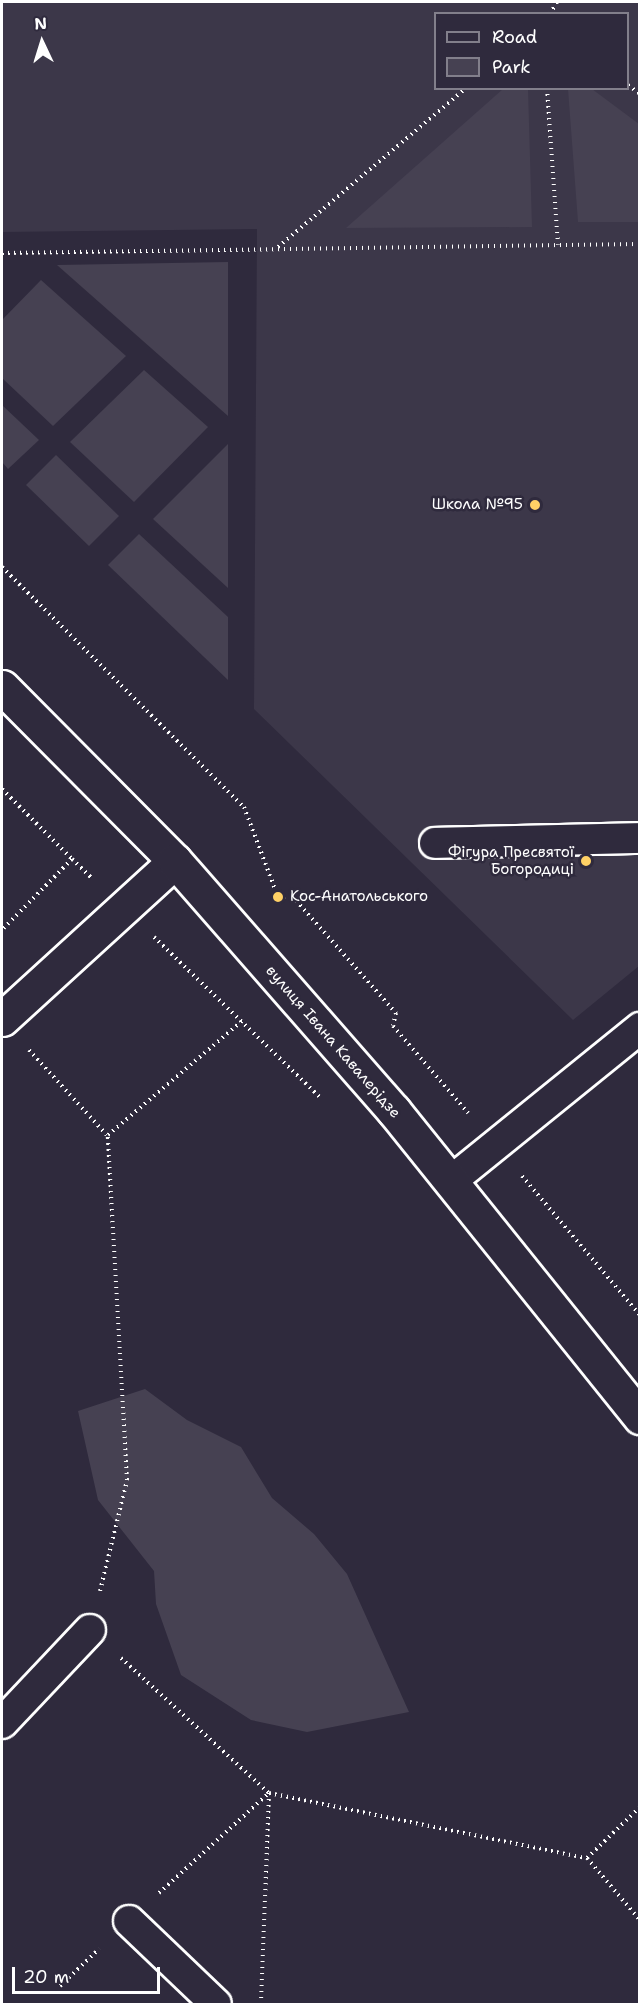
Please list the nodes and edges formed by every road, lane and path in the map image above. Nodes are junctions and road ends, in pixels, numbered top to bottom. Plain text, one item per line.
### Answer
1 (464, 90) edge
2 (547, 90) edge
3 (639, 244) edge
4 (558, 245) junction
5 (278, 248) junction
6 (2, 253) edge
7 (2, 567) edge
8 (2, 687) edge
9 (2, 789) edge
10 (639, 838) edge
11 (435, 843) dead end
12 (175, 861) junction
13 (2, 930) edge
14 (2, 1019) edge
15 (639, 1028) edge
16 (26, 1047) dead end
17 (328, 1105) dead end
18 (108, 1135) junction
19 (495, 1145) junction
20 (450, 1182) junction
21 (639, 1315) edge
22 (639, 1417) edge
23 (90, 1630) junction
24 (2, 1723) edge
25 (269, 1793) junction
26 (639, 1808) edge
27 (587, 1858) junction
28 (639, 1920) edge
29 (129, 1921) junction
30 (60, 1986) dead end
31 (216, 2004) edge
32 (261, 2004) edge

1 - 5 path
2 - 4 path
3 - 4 path
4 - 5 path
5 - 6 path
7 - 19 path
8 - 12 street, вулиця Івана Кавалерідзе
9 - 13 path
10 - 11 lane
12 - 14 street
12 - 20 street, вулиця Івана Кавалерідзе
15 - 19 lane
16 - 18 path
17 - 18 path
18 - 23 path
19 - 20 lane
19 - 21 path
20 - 22 street, вулиця Івана Кавалерідзе
23 - 24 lane
23 - 25 path
25 - 27 path
25 - 29 path
25 - 32 path
26 - 27 path
27 - 28 path
29 - 30 path
29 - 31 lane

